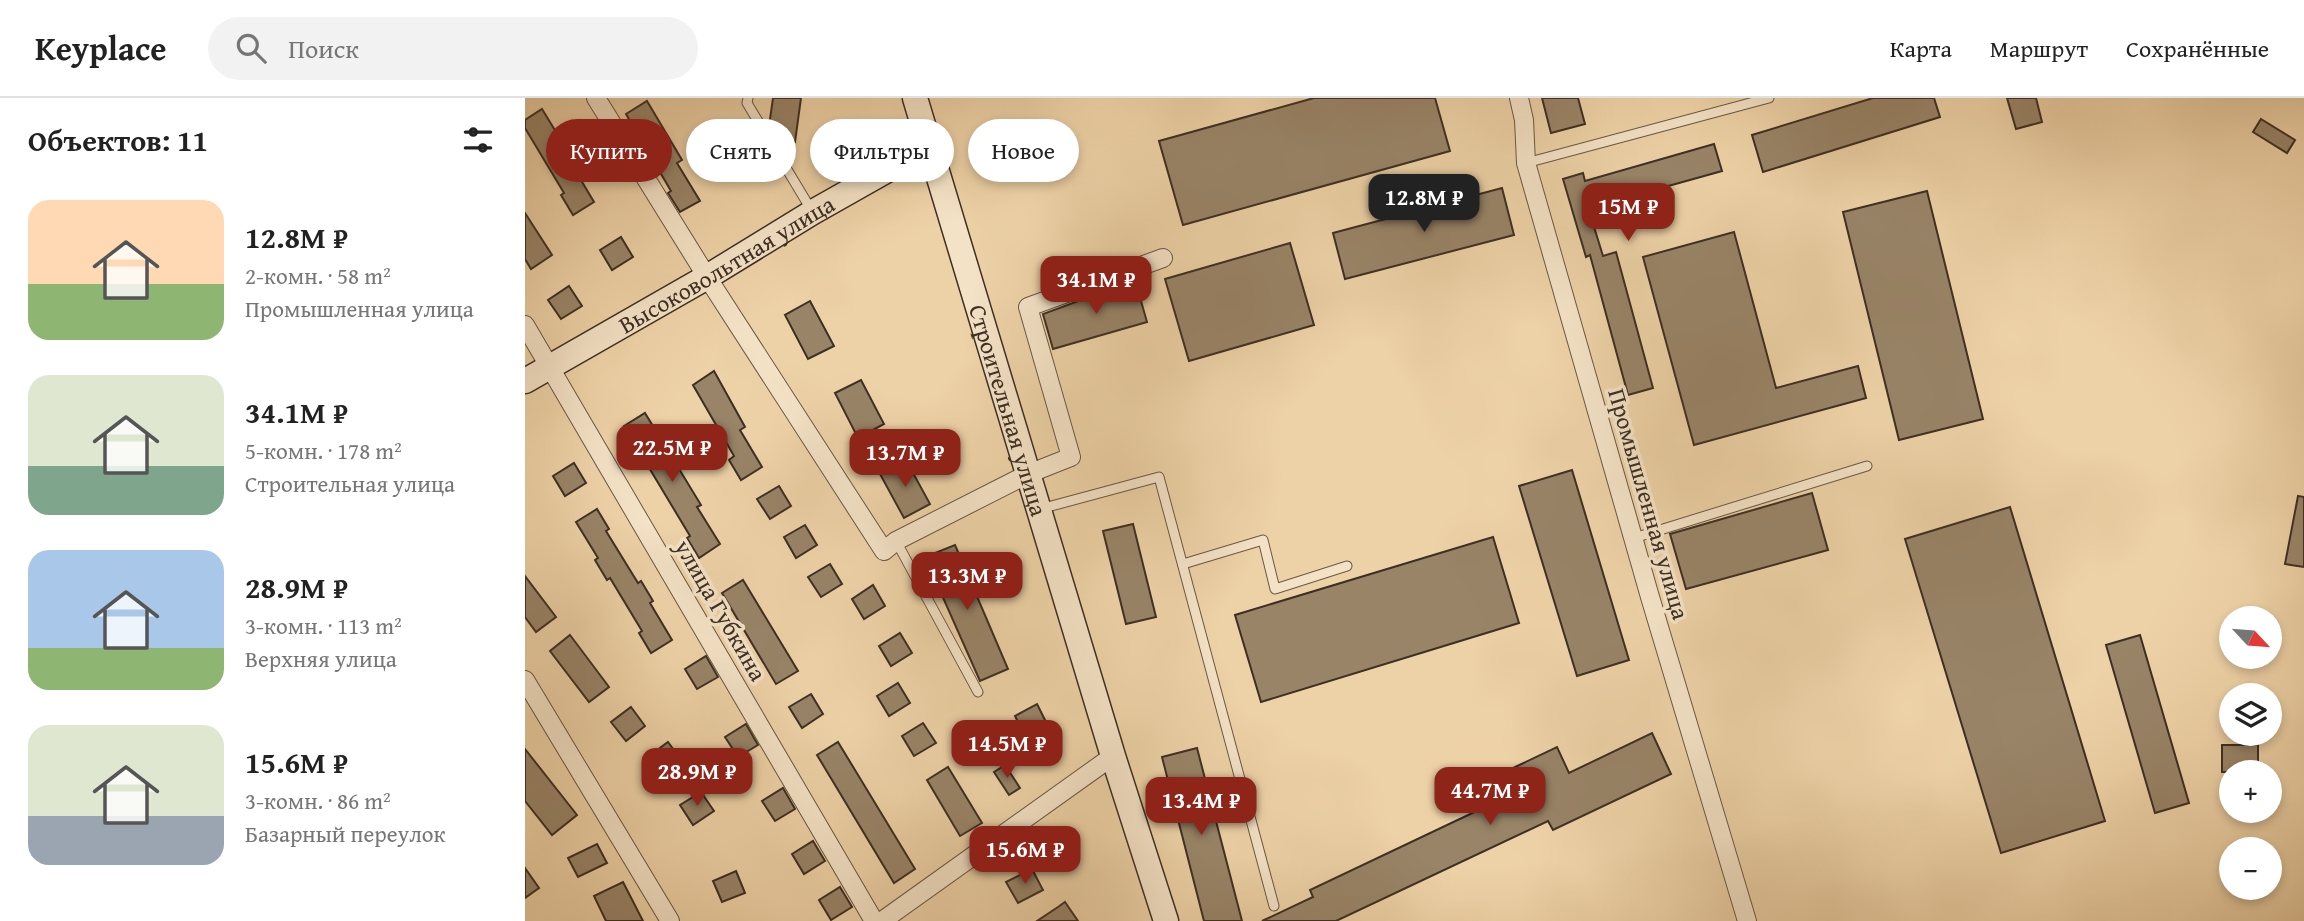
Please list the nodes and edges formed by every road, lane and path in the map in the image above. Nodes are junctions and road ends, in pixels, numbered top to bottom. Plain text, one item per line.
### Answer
1 (596, 98) edge
2 (915, 98) edge
3 (1519, 98) edge
4 (1769, 98) edge
5 (746, 100) edge
6 (921, 119) edge
7 (1526, 163) junction
8 (866, 182) edge
9 (939, 182) edge
10 (813, 212) junction
11 (1163, 258) dead end
12 (707, 277) junction
13 (525, 325) edge
14 (550, 366) junction
15 (525, 382) edge
16 (1867, 466) dead end
17 (1028, 474) junction
18 (1039, 510) junction
19 (1633, 538) junction
20 (896, 541) junction
21 (1183, 564) junction
22 (1347, 566) dead end
23 (525, 680) edge
24 (978, 692) dead end
25 (1113, 756) junction
26 (1274, 906) dead end
27 (670, 921) edge
28 (874, 921) edge
29 (882, 921) edge
30 (1166, 921) edge
31 (1747, 921) edge

1 - 12 street
2 - 6 main road, Строительная улица
3 - 7 street, Промышленная улица
4 - 7 lane
5 - 10 lane
7 - 19 street, Промышленная улица
8 - 10 main road, Высоковольтная улица
9 - 17 main road, Строительная улица
10 - 12 main road, Высоковольтная улица
11 - 17 street
12 - 14 main road, Высоковольтная улица
12 - 20 street
13 - 14 street, улица Губкина
14 - 15 main road, Высоковольтная улица
14 - 28 street, улица Губкина
16 - 19 lane
17 - 18 main road, Строительная улица
17 - 20 street
18 - 21 lane
18 - 25 main road, Строительная улица
19 - 31 street, Промышленная улица
20 - 24 lane
21 - 22 lane
21 - 26 lane
23 - 27 street
25 - 29 street
25 - 30 main road, Строительная улица

